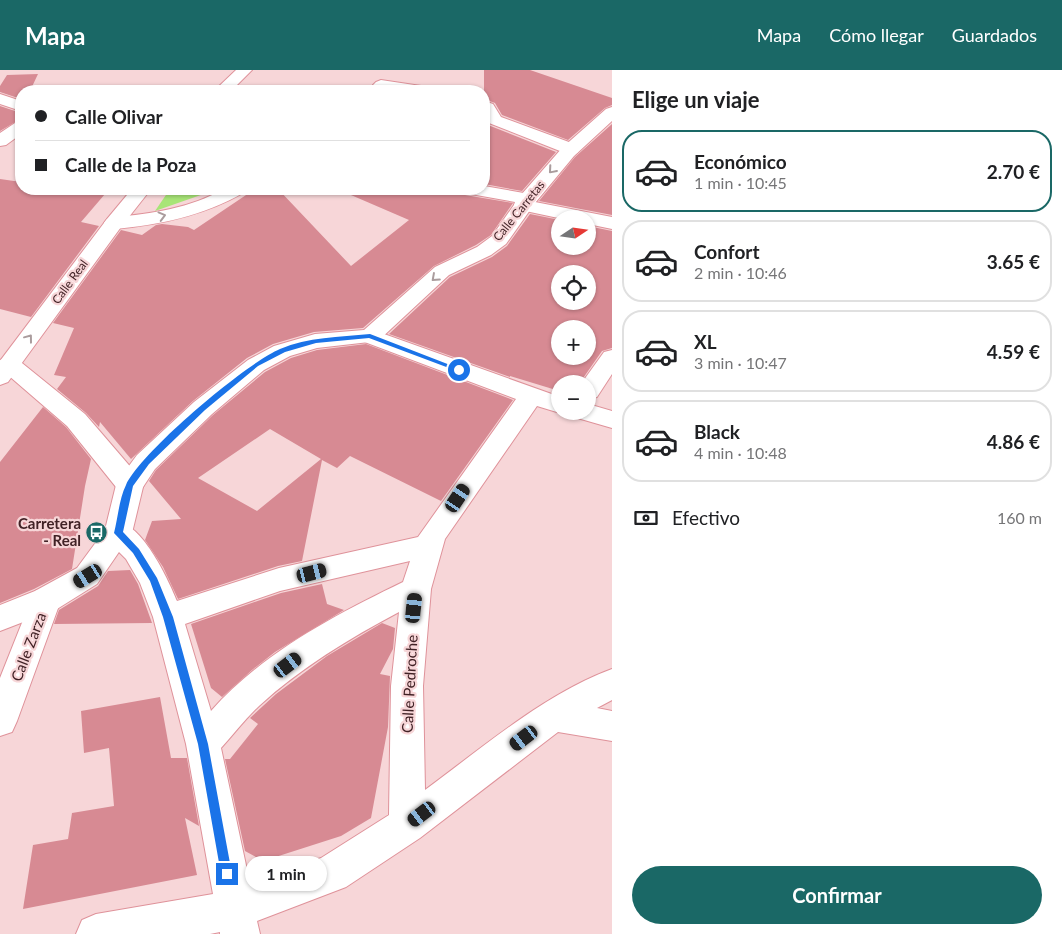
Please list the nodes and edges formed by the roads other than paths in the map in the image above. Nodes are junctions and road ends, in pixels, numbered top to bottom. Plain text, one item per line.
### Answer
1 (245, 70) edge
2 (386, 70) edge
3 (229, 85) edge
4 (379, 85) edge
5 (0, 99) edge
6 (15, 104) edge
7 (490, 112) edge
8 (612, 112) edge
9 (15, 131) edge
10 (0, 141) edge
11 (571, 149) junction
12 (490, 194) edge
13 (137, 195) edge
14 (228, 195) edge
15 (525, 202) junction
16 (114, 223) junction
17 (612, 223) edge
18 (370, 336) junction
19 (612, 357) edge
20 (5, 370) edge
21 (596, 380) edge
22 (531, 396) junction
23 (551, 402) edge
24 (596, 415) edge
25 (612, 420) edge
26 (130, 485) junction
27 (118, 533) junction
28 (429, 544) junction
29 (416, 588) junction
30 (46, 600) junction
31 (168, 617) junction
32 (0, 618) edge
33 (612, 683) edge
34 (553, 716) junction
35 (0, 721) edge
36 (612, 726) edge
37 (203, 744) junction
38 (407, 825) junction
39 (237, 922) edge
40 (96, 934) edge

1 - 3 street
2 - 4 street
5 - 6 street
7 - 11 street
8 - 11 street, Calle Carretas
9 - 10 street
11 -> 15 street, Calle Carretas
12 - 15 street
13 - 16 street, Calle Real
16 -> 14 street
15 - 17 street
15 -> 18 street, Calle Carretas
20 -> 16 street, Calle Real
18 - 22 street
18 - 26 street
19 - 21 street
20 - 26 street
22 - 23 street
22 - 28 street, Calle Pedroche
24 - 25 street
26 - 27 street
27 - 30 street
27 - 31 street
28 - 29 street, Calle Pedroche
28 - 31 street
29 - 37 street
29 - 38 street, Calle Pedroche
30 - 32 street
30 - 35 street, Calle Zarza
31 - 37 street
33 - 34 street
34 - 36 street
34 - 38 street
37 - 39 street
38 - 39 street
39 - 40 street

